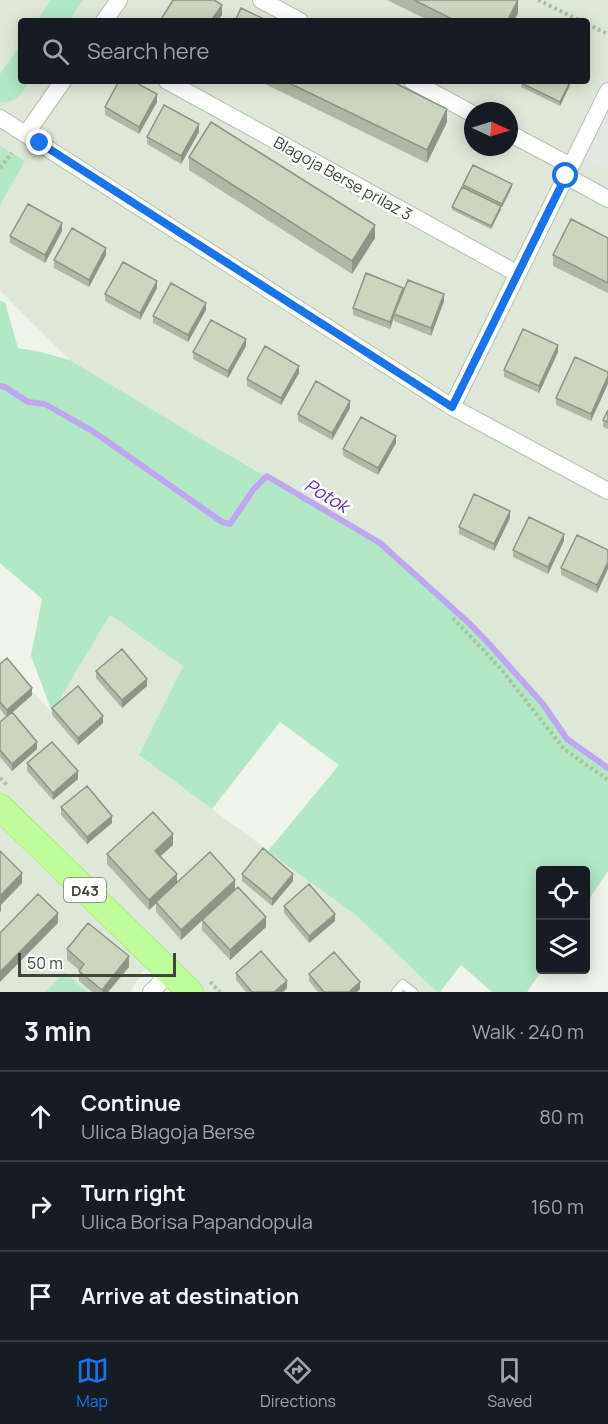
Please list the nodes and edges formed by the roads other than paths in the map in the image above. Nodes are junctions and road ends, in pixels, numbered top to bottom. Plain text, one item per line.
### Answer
1 (119, 0) edge
2 (261, 0) edge
3 (106, 18) edge
4 (294, 18) edge
5 (61, 84) edge
6 (172, 84) edge
7 (418, 84) edge
8 (608, 91) edge
9 (464, 109) edge
10 (0, 118) edge
11 (26, 134) junction
12 (518, 139) edge
13 (569, 171) junction
14 (608, 199) edge
15 (518, 274) junction
16 (452, 407) junction
17 (608, 491) edge
18 (0, 807) edge
19 (170, 973) junction
20 (151, 992) edge
21 (190, 992) edge
22 (396, 992) edge
23 (413, 992) edge

1 - 3 street
2 - 4 street
5 - 11 street
6 - 15 street, Blagoja Berse prilaz 3
7 - 9 street
8 - 13 street
10 - 11 street
11 - 16 street
12 - 13 street
13 - 14 street
13 - 15 street
15 - 16 street
16 - 17 street
18 - 19 main road, D43
19 - 20 street
19 - 21 main road, D43
22 - 23 lane

